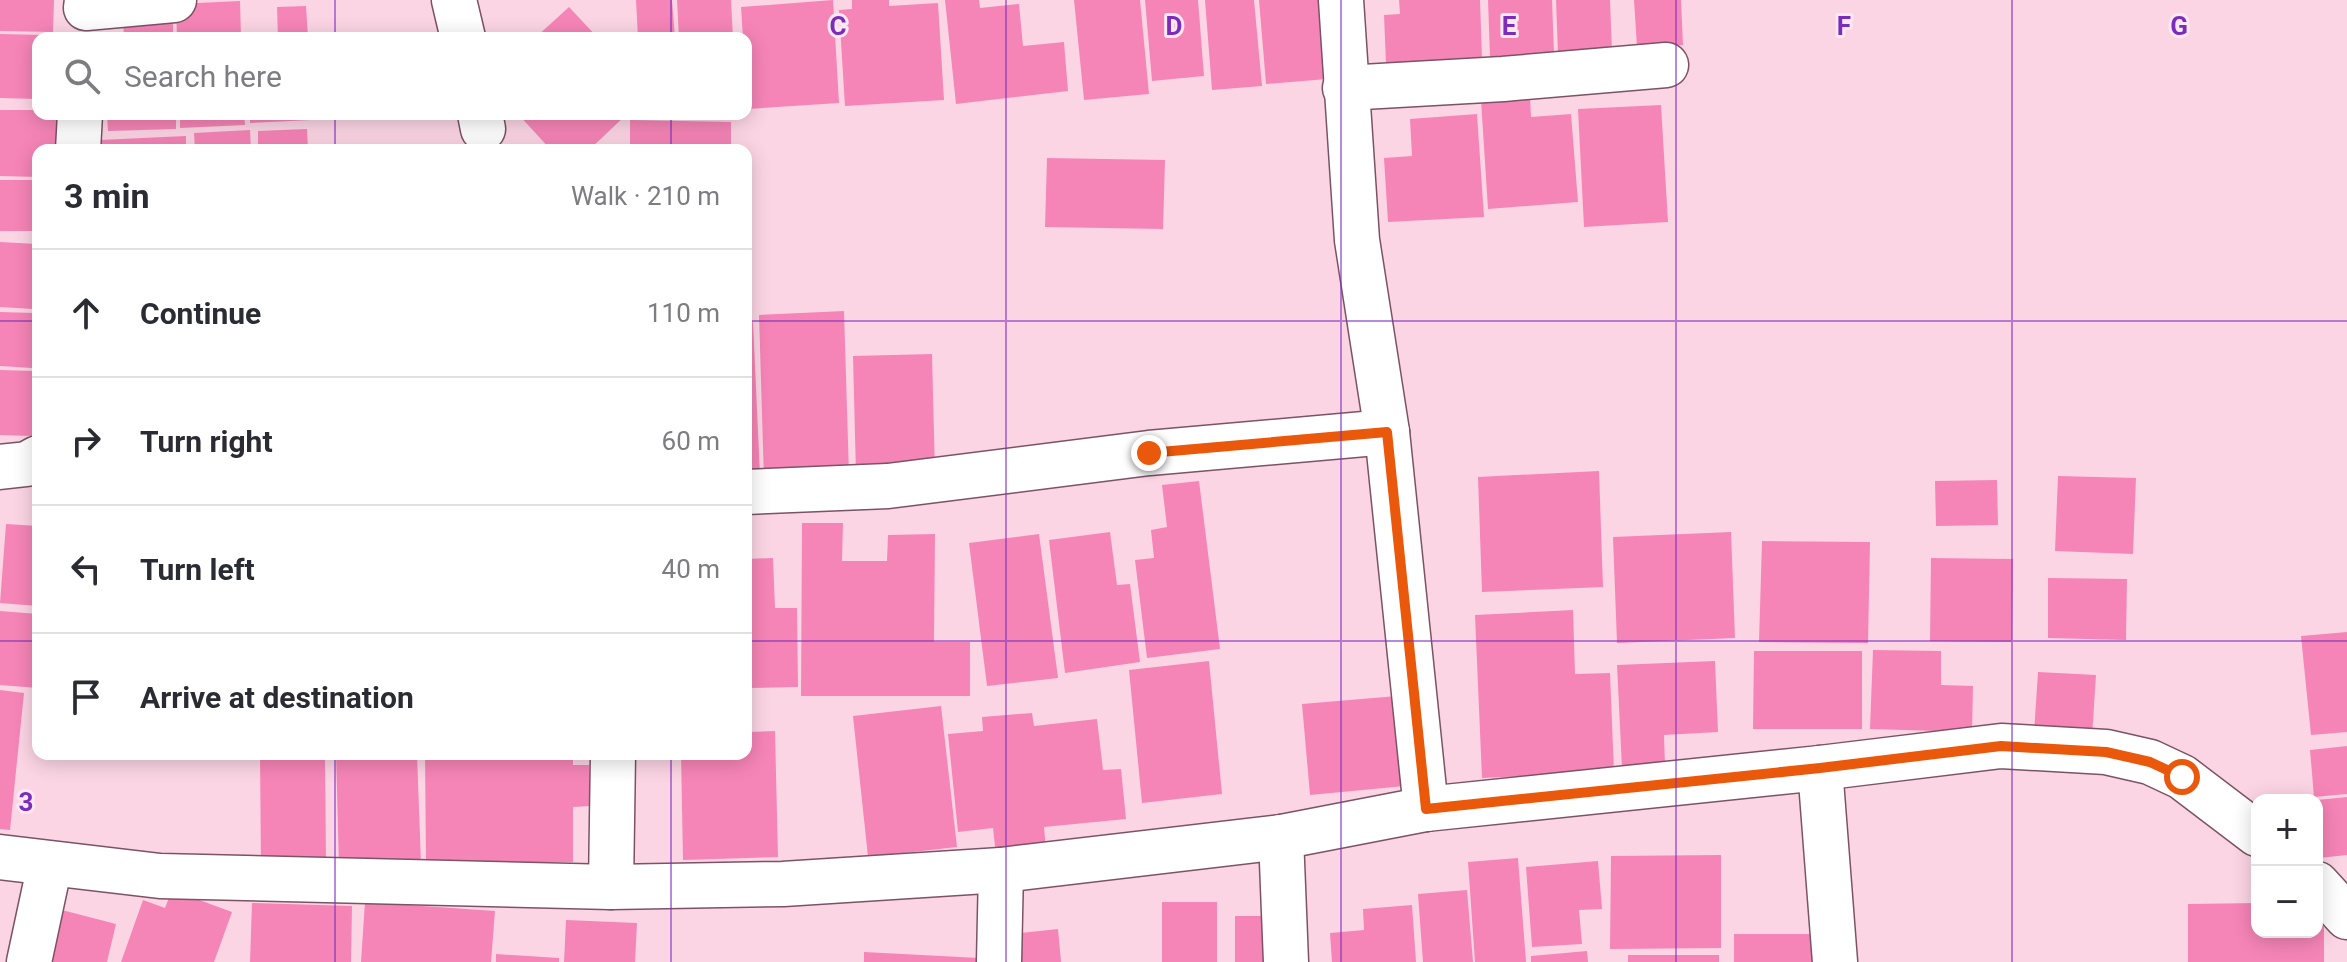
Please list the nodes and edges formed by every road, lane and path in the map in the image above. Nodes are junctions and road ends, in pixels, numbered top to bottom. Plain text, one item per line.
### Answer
1 (174, 0) edge
2 (454, 0) edge
3 (1341, 0) edge
4 (85, 15) edge
5 (462, 32) edge
6 (1666, 65) dead end
7 (1345, 88) junction
8 (80, 120) edge
9 (78, 144) edge
10 (1387, 432) junction
11 (32, 461) edge
12 (0, 467) edge
13 (752, 492) edge
14 (613, 760) edge
15 (1820, 768) junction
16 (1426, 809) junction
17 (2251, 829) edge
18 (1281, 837) junction
19 (0, 857) edge
20 (50, 864) junction
21 (1001, 870) junction
22 (611, 887) junction
23 (2323, 891) edge
24 (2347, 917) edge
25 (29, 962) edge
26 (999, 962) edge
27 (1286, 962) edge
28 (1835, 962) edge

1 - 4 street
2 - 5 street
3 - 7 street
6 - 7 street
7 - 10 street
8 - 9 street
10 - 13 street
10 - 16 street
11 - 12 street
14 - 22 street
15 - 16 street
15 - 17 street
15 - 28 street
16 - 18 street
18 - 21 street
18 - 27 street
19 - 20 street
20 - 22 street
20 - 25 street
21 - 22 street
21 - 26 street
23 - 24 street

